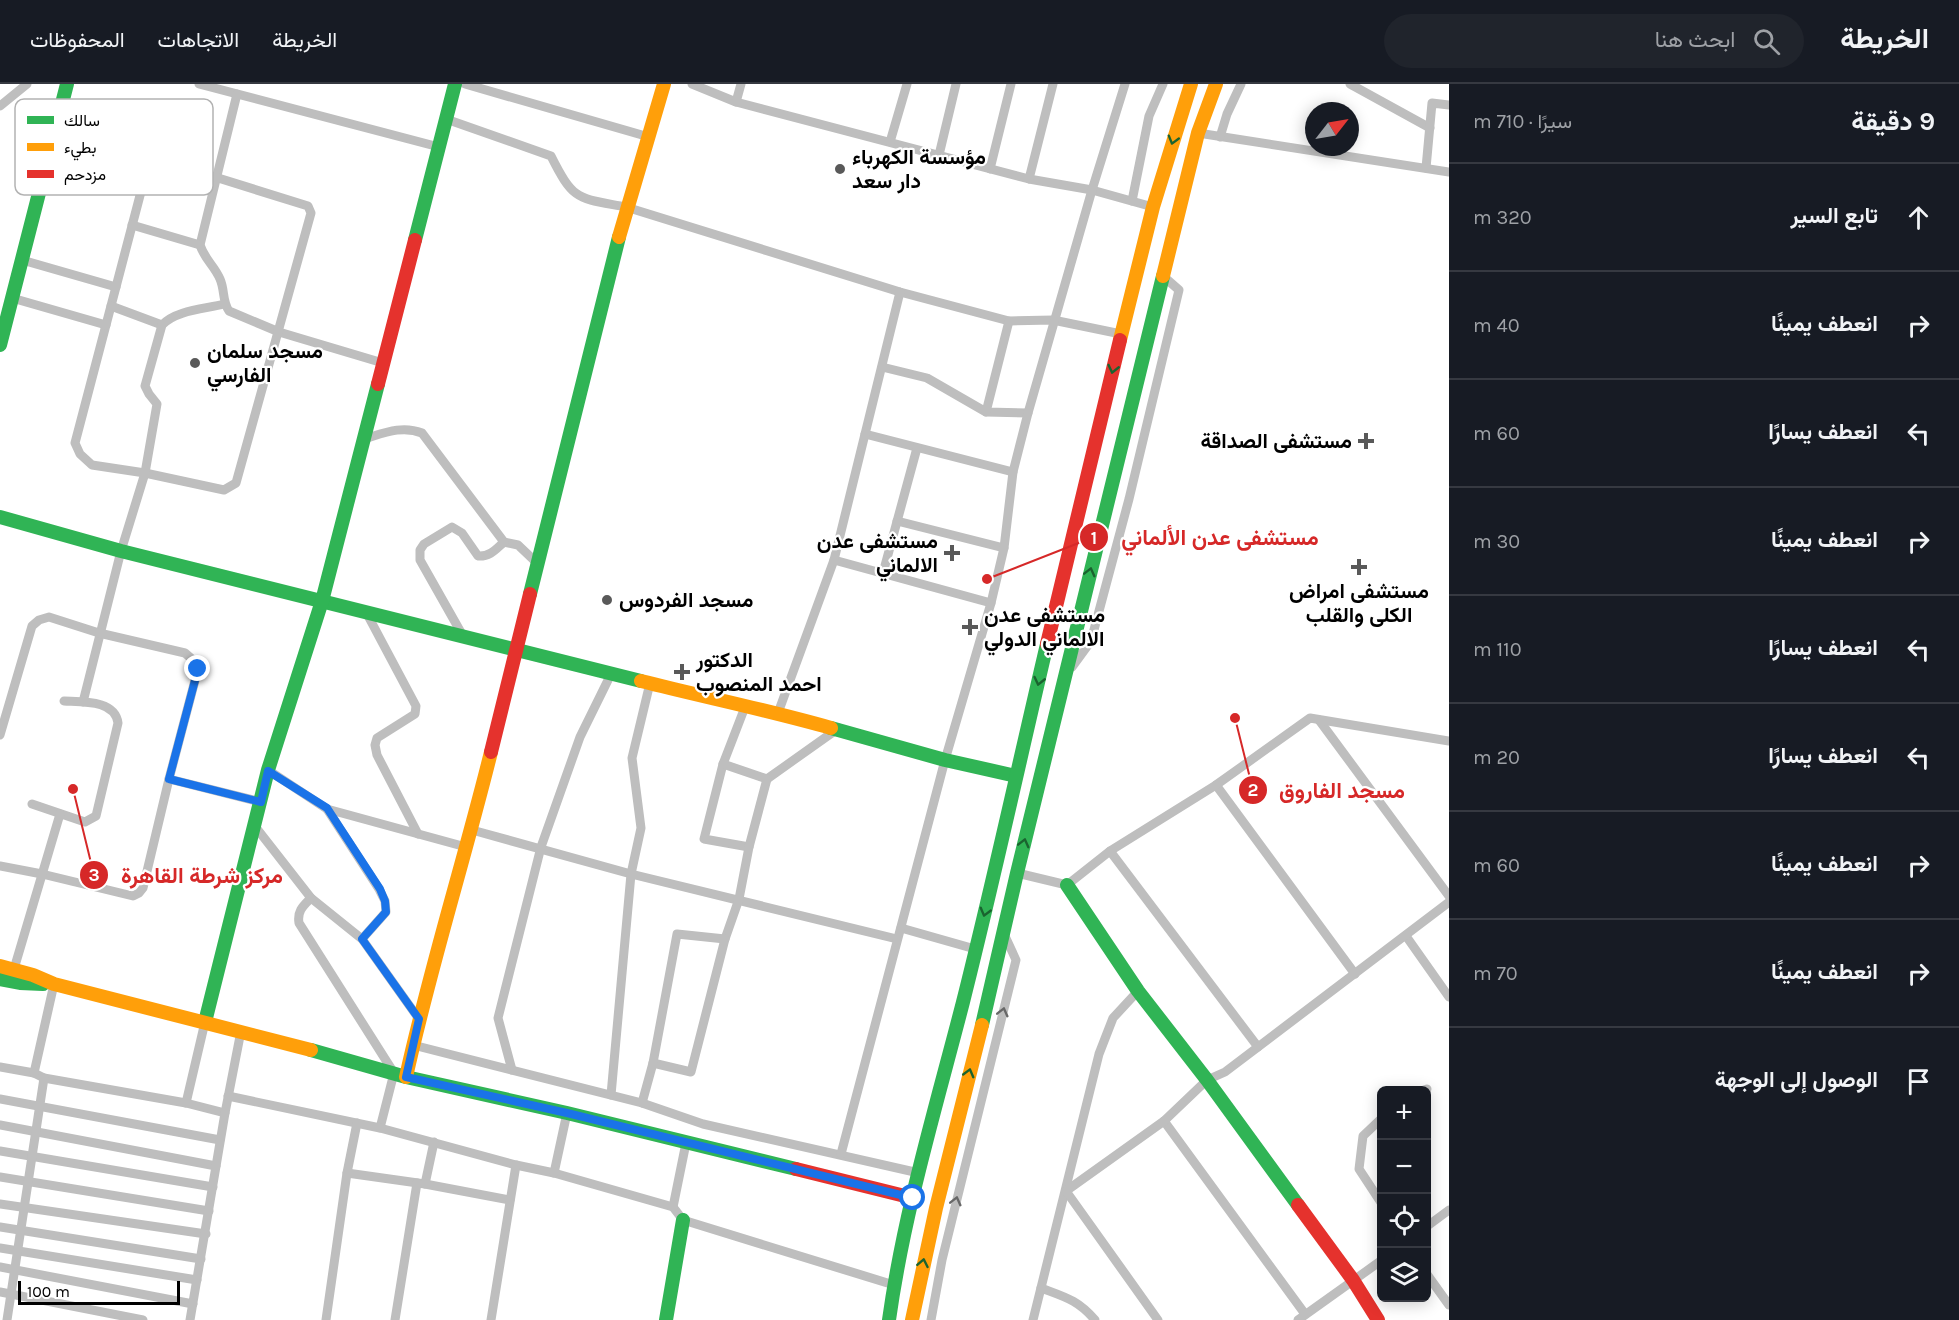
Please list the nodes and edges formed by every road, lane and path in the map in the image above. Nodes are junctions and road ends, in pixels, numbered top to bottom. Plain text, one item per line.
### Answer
1 (27, 84) edge
2 (67, 84) edge
3 (199, 84) edge
4 (455, 84) edge
5 (465, 84) edge
6 (664, 84) edge
7 (692, 84) edge
8 (741, 84) edge
9 (907, 84) edge
10 (956, 84) edge
11 (1011, 84) edge
12 (1053, 84) edge
13 (1125, 84) edge
14 (1163, 84) edge
15 (1191, 84) edge
16 (1216, 84) edge
17 (1240, 84) edge
18 (1350, 84) edge
19 (237, 94) junction
20 (63, 99) edge
21 (736, 102) junction
22 (1449, 105) edge
23 (0, 106) edge
24 (446, 119) junction
25 (1430, 128) junction
26 (1198, 134) junction
27 (649, 137) junction
28 (1220, 137) junction
29 (890, 142) junction
30 (439, 147) junction
31 (939, 155) junction
32 (1426, 168) junction
33 (990, 169) junction
34 (1449, 172) edge
35 (215, 177) junction
36 (1029, 179) junction
37 (213, 186) edge
38 (1092, 190) junction
39 (39, 195) edge
40 (140, 195) edge
41 (211, 195) edge
42 (1132, 201) junction
43 (626, 207) junction
44 (1153, 207) junction
45 (132, 225) junction
46 (200, 245) junction
47 (22, 260) junction
48 (1163, 276) junction
49 (116, 287) junction
50 (900, 292) junction
51 (12, 298) junction
52 (224, 304) junction
53 (111, 306) junction
54 (1053, 320) junction
55 (1009, 321) junction
56 (106, 325) junction
57 (162, 325) junction
58 (279, 332) junction
59 (1121, 334) junction
60 (0, 345) edge
61 (383, 363) junction
62 (882, 367) junction
63 (986, 412) junction
64 (1028, 413) junction
65 (865, 434) junction
66 (364, 439) junction
67 (917, 448) junction
68 (1013, 472) junction
69 (145, 473) junction
70 (0, 517) edge
71 (897, 522) junction
72 (504, 542) junction
73 (1004, 548) junction
74 (121, 550) junction
75 (834, 560) junction
76 (538, 564) junction
77 (883, 573) junction
78 (322, 601) junction
79 (991, 603) junction
80 (366, 612) junction
81 (99, 633) junction
82 (463, 636) junction
83 (517, 649) junction
84 (611, 674) junction
85 (1065, 676) junction
86 (650, 683) junction
87 (64, 701) dead end
88 (83, 702) junction
89 (745, 707) junction
90 (778, 713) junction
91 (1319, 720) junction
92 (836, 730) junction
93 (0, 735) edge
94 (1449, 741) edge
95 (945, 760) junction
96 (723, 764) junction
97 (268, 771) junction
98 (1016, 776) junction
99 (169, 779) junction
100 (767, 779) junction
101 (1216, 785) junction
102 (261, 802) junction
103 (32, 804) dead end
104 (327, 808) junction
105 (60, 813) junction
106 (254, 825) junction
107 (472, 830) junction
108 (418, 834) junction
109 (466, 847) junction
110 (749, 847) junction
111 (540, 848) junction
112 (1110, 851) junction
113 (0, 866) edge
114 (1017, 873) junction
115 (42, 874) junction
116 (632, 874) junction
117 (1067, 885) junction
118 (1449, 896) edge
119 (311, 898) junction
120 (739, 899) junction
121 (1449, 902) edge
122 (901, 928) junction
123 (1005, 935) junction
124 (1406, 936) junction
125 (362, 939) junction
126 (725, 939) junction
127 (897, 939) junction
128 (975, 950) junction
129 (7, 968) edge
130 (1355, 974) junction
131 (0, 979) edge
132 (54, 984) junction
133 (1138, 991) junction
134 (1449, 997) edge
135 (419, 1019) junction
136 (205, 1022) junction
137 (241, 1031) junction
138 (413, 1045) junction
139 (1258, 1047) junction
140 (653, 1063) junction
141 (0, 1067) edge
142 (512, 1070) junction
143 (34, 1073) junction
144 (400, 1075) junction
145 (44, 1078) junction
146 (1207, 1080) junction
147 (611, 1095) junction
148 (228, 1096) junction
149 (0, 1099) edge
150 (186, 1103) junction
151 (642, 1103) junction
152 (40, 1107) junction
153 (225, 1113) junction
154 (567, 1113) junction
155 (1164, 1121) junction
156 (357, 1123) junction
157 (1377, 1123) edge
158 (0, 1125) edge
159 (380, 1128) junction
160 (36, 1132) junction
161 (220, 1140) junction
162 (434, 1142) junction
163 (686, 1143) junction
164 (0, 1151) edge
165 (841, 1154) junction
166 (32, 1157) junction
167 (516, 1165) junction
168 (216, 1166) junction
169 (347, 1173) junction
170 (554, 1173) junction
171 (920, 1173) junction
172 (0, 1177) edge
173 (29, 1182) junction
174 (421, 1184) junction
175 (213, 1187) junction
176 (1066, 1191) junction
177 (1377, 1196) edge
178 (913, 1198) junction
179 (510, 1200) junction
180 (0, 1204) edge
181 (673, 1207) junction
182 (24, 1208) junction
183 (1449, 1210) edge
184 (209, 1211) junction
185 (683, 1220) junction
186 (1431, 1223) edge
187 (0, 1227) edge
188 (21, 1230) junction
189 (206, 1234) junction
190 (0, 1248) edge
191 (18, 1251) junction
192 (201, 1259) junction
193 (1377, 1263) edge
194 (0, 1267) edge
195 (15, 1269) junction
196 (197, 1280) junction
197 (1353, 1280) junction
198 (1431, 1280) edge
199 (894, 1285) junction
200 (1041, 1288) junction
201 (0, 1292) edge
202 (11, 1294) junction
203 (193, 1304) junction
204 (1449, 1305) edge
205 (890, 1316) edge
206 (1301, 1317) edge
207 (912, 1319) edge
208 (4, 1320) edge
209 (143, 1320) edge
210 (189, 1320) edge
211 (326, 1320) edge
212 (395, 1320) edge
213 (491, 1320) edge
214 (666, 1320) edge
215 (931, 1320) edge
216 (1033, 1320) edge
217 (1095, 1320) edge
218 (1158, 1320) edge
219 (1378, 1320) edge

1 - 23 street
2 - 20 main road
3 - 19 street
4 - 24 main road
5 - 27 street
6 - 27 main road
7 - 21 street
8 - 21 street
9 - 29 street
10 - 31 street
11 - 33 street
12 - 36 street
13 - 38 street
14 - 42 street
15 -> 44 main road
16 - 26 main road
17 - 28 street
18 - 25 street
19 - 30 street
19 - 35 street
21 - 29 street
22 - 25 street
24 - 30 main road
24 - 43 street
25 - 32 street
26 - 28 street
26 - 48 main road
27 - 43 main road
28 - 32 street
29 - 31 street
30 - 61 main road
31 - 33 street
32 - 34 street
33 - 36 street
35 - 37 street
35 - 58 street
36 - 38 street
38 - 42 street
38 - 54 street
39 - 47 main road
40 - 45 street
41 - 46 street
42 - 44 street
43 - 50 street
43 - 76 main road
44 - 59 main road
45 - 46 street
45 - 49 street
46 - 52 street
47 - 49 street
47 - 51 main road
85 -> 48 main road
48 - 85 street
49 - 53 street
50 - 55 street
50 - 62 street
51 - 56 street
51 - 60 main road
52 - 57 street
52 - 58 street
53 - 56 street
53 - 57 street
54 - 55 street
54 - 59 street
54 - 64 street
55 - 63 street
56 - 69 street
57 - 69 street
58 - 61 street
58 - 69 street
59 -> 98 main road
61 - 66 main road
62 - 63 street
62 - 65 street
63 - 64 street
64 - 68 street
65 - 67 street
65 - 75 street
66 - 72 street
66 - 78 main road
67 - 68 street
67 - 71 street
68 - 73 street
69 - 74 street
70 - 74 main road
71 - 73 street
71 - 77 street
72 - 76 street
72 - 82 street
73 - 79 street
74 - 78 main road
74 - 81 street
75 - 77 street
75 - 90 street
76 - 83 main road
77 - 79 street
78 - 80 main road
78 - 97 main road
79 - 95 street
80 - 82 main road
80 - 108 street
81 - 88 street
81 - 93 street
81 - 99 street
82 - 83 main road
83 - 84 main road
83 - 107 main road
84 - 86 main road
84 - 111 street
114 -> 85 main road
86 - 89 main road
86 - 116 street
87 - 88 street
88 - 105 street
89 - 90 main road
89 - 96 street
90 - 92 main road
91 - 94 street
91 - 101 street
91 - 118 street
92 - 95 main road
92 - 100 street
95 - 98 main road
95 - 122 street
96 - 100 street
96 - 110 street
97 - 102 main road
97 - 104 street
98 -> 128 main road
99 - 102 street
99 - 115 street
100 - 110 street
101 - 112 street
101 - 130 street
102 - 106 main road
103 - 105 street
104 - 108 street
104 - 125 street
105 - 115 street
106 - 119 street
106 - 136 main road
107 - 109 main road
107 - 111 street
108 - 109 street
109 - 135 main road
110 - 120 street
111 - 116 street
111 - 142 street
112 - 117 street
112 - 139 street
113 - 115 street
114 - 117 street
114 - 123 main road
115 - 129 street
116 - 120 street
116 - 147 street
117 - 133 main road
119 - 125 street
119 - 144 street
120 - 126 street
120 - 127 street
121 - 124 street
122 - 127 street
122 - 128 street
207 -> 123 main road
215 -> 123 street
124 - 130 street
124 - 134 street
125 - 135 street
126 - 140 street
126 - 140 street
127 - 165 street
128 - 171 main road
129 - 132 main road
130 - 139 street
131 - 132 main road
132 - 136 main road
132 - 143 street
133 - 146 main road
133 - 176 street
135 - 138 main road
136 - 137 main road
136 - 150 street
137 - 144 main road
137 - 148 street
138 - 142 street
138 - 144 main road
139 - 146 street
140 - 151 street
141 - 143 street
142 - 147 street
143 - 145 street
144 - 154 main road
144 - 159 street
145 - 150 street
145 - 152 street
146 - 155 street
146 - 197 main road
147 - 151 street
148 - 153 street
148 - 156 street
149 - 152 street
150 - 153 street
151 - 165 street
152 - 160 street
152 - 161 street
153 - 161 street
154 - 163 main road
154 - 170 street
155 - 176 street
155 - 206 street
156 - 159 street
156 - 169 street
157 - 177 street
158 - 160 street
159 - 162 street
160 - 166 street
160 - 168 street
161 - 168 street
162 - 167 street
162 - 174 street
163 - 178 main road
163 - 181 street
164 - 166 street
165 - 171 street
166 - 173 street
166 - 175 street
167 - 170 street
167 - 179 street
168 - 175 street
169 - 174 street
169 - 211 street
170 - 181 street
171 - 178 main road
172 - 173 street
173 - 182 street
173 - 184 street
174 - 179 street
174 - 212 street
175 - 184 street
176 - 200 street
176 - 218 street
178 - 199 main road
179 - 213 street
180 - 182 street
181 - 185 street
182 - 188 street
182 - 189 street
183 - 186 street
184 - 189 street
185 - 199 street
185 - 214 main road
187 - 188 street
188 - 191 street
188 - 192 street
189 - 192 street
190 - 191 street
191 - 195 street
191 - 196 street
192 - 196 street
193 - 197 street
194 - 195 street
195 - 202 street
195 - 203 street
196 - 203 street
197 - 206 street
197 - 219 main road
198 - 204 street
199 - 205 main road
200 - 216 street
200 - 217 street
201 - 202 street
202 - 208 street
202 - 209 street
203 - 210 street
205 - 207 street

